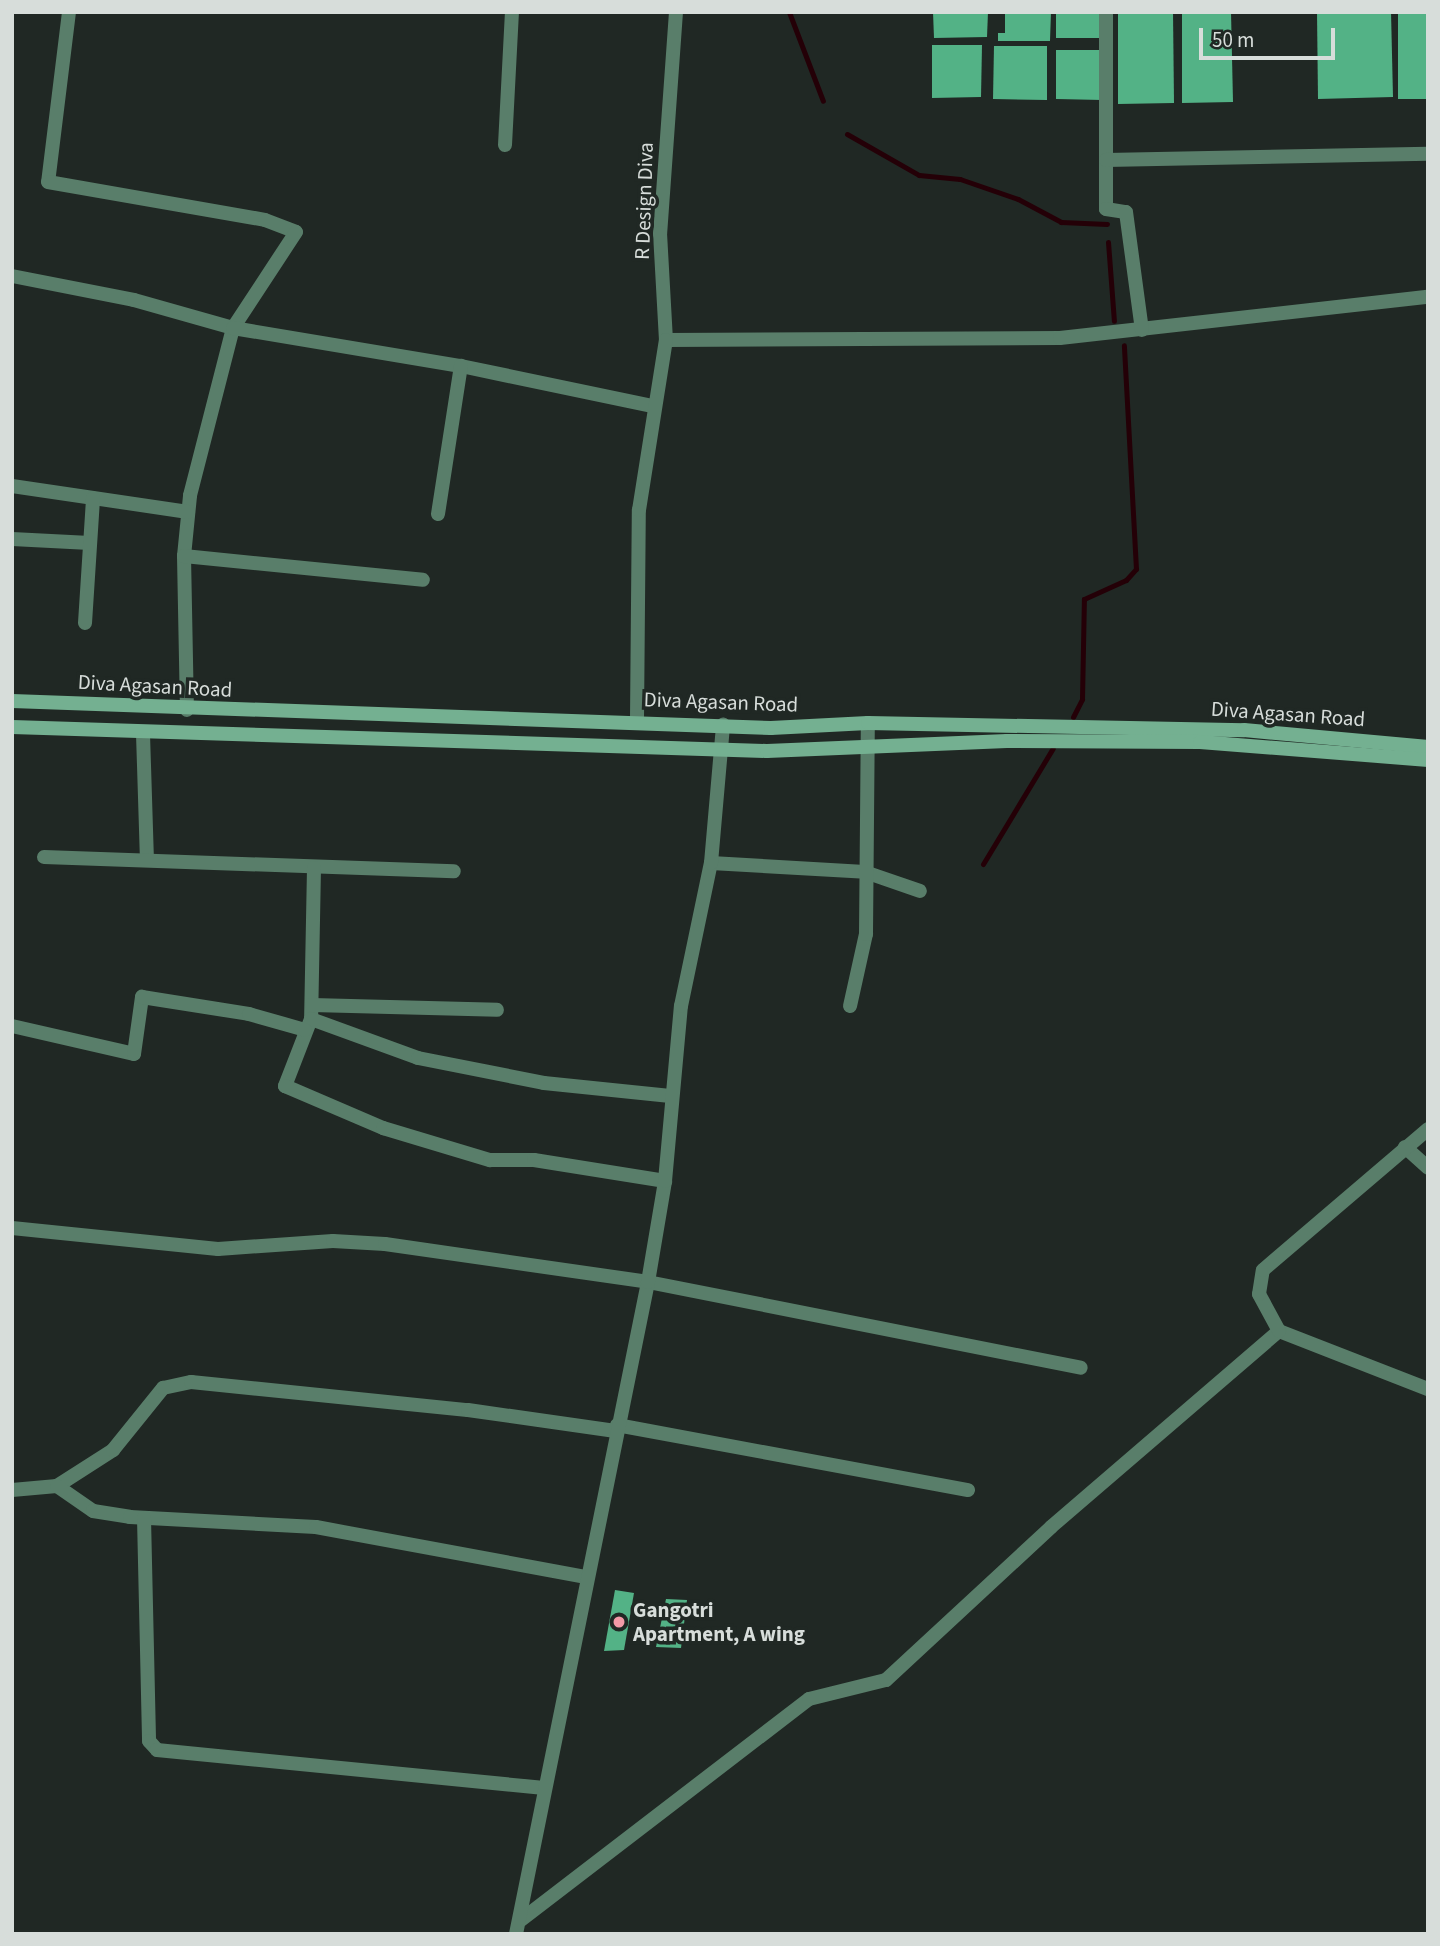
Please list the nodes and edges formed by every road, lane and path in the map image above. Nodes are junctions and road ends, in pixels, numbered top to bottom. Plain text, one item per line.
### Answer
1 (69, 12) edge
2 (512, 12) edge
3 (676, 12) edge
4 (1106, 12) edge
5 (505, 145) dead end
6 (1428, 155) edge
7 (1106, 160) junction
8 (12, 276) edge
9 (1428, 297) edge
10 (233, 328) junction
11 (1142, 330) junction
12 (666, 340) junction
13 (461, 366) junction
14 (653, 406) junction
15 (12, 486) edge
16 (93, 498) junction
17 (188, 512) junction
18 (438, 514) dead end
19 (12, 539) edge
20 (90, 543) junction
21 (184, 556) junction
22 (423, 580) dead end
23 (85, 623) dead end
24 (12, 701) edge
25 (187, 709) junction
26 (637, 719) junction
27 (868, 723) junction
28 (723, 725) junction
29 (12, 727) edge
30 (143, 734) junction
31 (1428, 747) edge
32 (865, 748) junction
33 (721, 750) junction
34 (1428, 760) edge
35 (44, 857) dead end
36 (147, 859) junction
37 (711, 863) junction
38 (314, 867) junction
39 (454, 871) dead end
40 (866, 872) junction
41 (920, 891) dead end
42 (850, 1006) dead end
43 (497, 1010) dead end
44 (309, 1018) junction
45 (12, 1026) edge
46 (670, 1096) junction
47 (1428, 1129) edge
48 (1405, 1147) junction
49 (1428, 1168) edge
50 (665, 1181) junction
51 (12, 1228) edge
52 (648, 1282) junction
53 (1279, 1331) junction
54 (1081, 1368) dead end
55 (1428, 1389) edge
56 (617, 1428) junction
57 (57, 1486) junction
58 (12, 1490) edge
59 (968, 1490) dead end
60 (145, 1518) junction
61 (586, 1577) junction
62 (544, 1788) junction
63 (519, 1927) edge

1 - 10 street
2 - 5 street
3 - 12 street, R Design Diva
4 - 7 street
6 - 7 street
7 - 11 street
8 - 10 street
9 - 11 street
10 - 13 street
10 - 17 street
11 - 12 street
12 - 14 street, R Design Diva
13 - 14 street
13 - 18 street
14 - 26 street, R Design Diva
15 - 16 street
16 - 17 street
16 - 20 street
17 - 21 street
19 - 20 street
20 - 23 street
21 - 22 street
21 - 25 street
24 - 25 street, Diva Agasan Road
25 - 26 street, Diva Agasan Road
26 - 28 street, Diva Agasan Road
27 - 28 street, Diva Agasan Road
27 - 31 street, Diva Agasan Road
27 - 32 street
28 - 33 street
29 - 30 street
30 - 33 street
30 - 36 street
32 - 33 street
32 - 34 street
32 - 40 street
33 - 37 street
35 - 36 street
36 - 38 street
37 - 40 street
37 - 46 street
38 - 39 street
38 - 44 street
40 - 41 street
40 - 42 street
43 - 44 street
44 - 45 street
44 - 46 street
44 - 50 street
46 - 50 street
47 - 48 street
48 - 49 street
48 - 53 street
50 - 52 street
51 - 52 street
52 - 54 street
52 - 56 street
53 - 55 street
53 - 63 street
56 - 57 street
56 - 59 street
56 - 61 street
57 - 58 street
57 - 60 street
60 - 61 street
60 - 62 street
61 - 62 street
62 - 63 street

